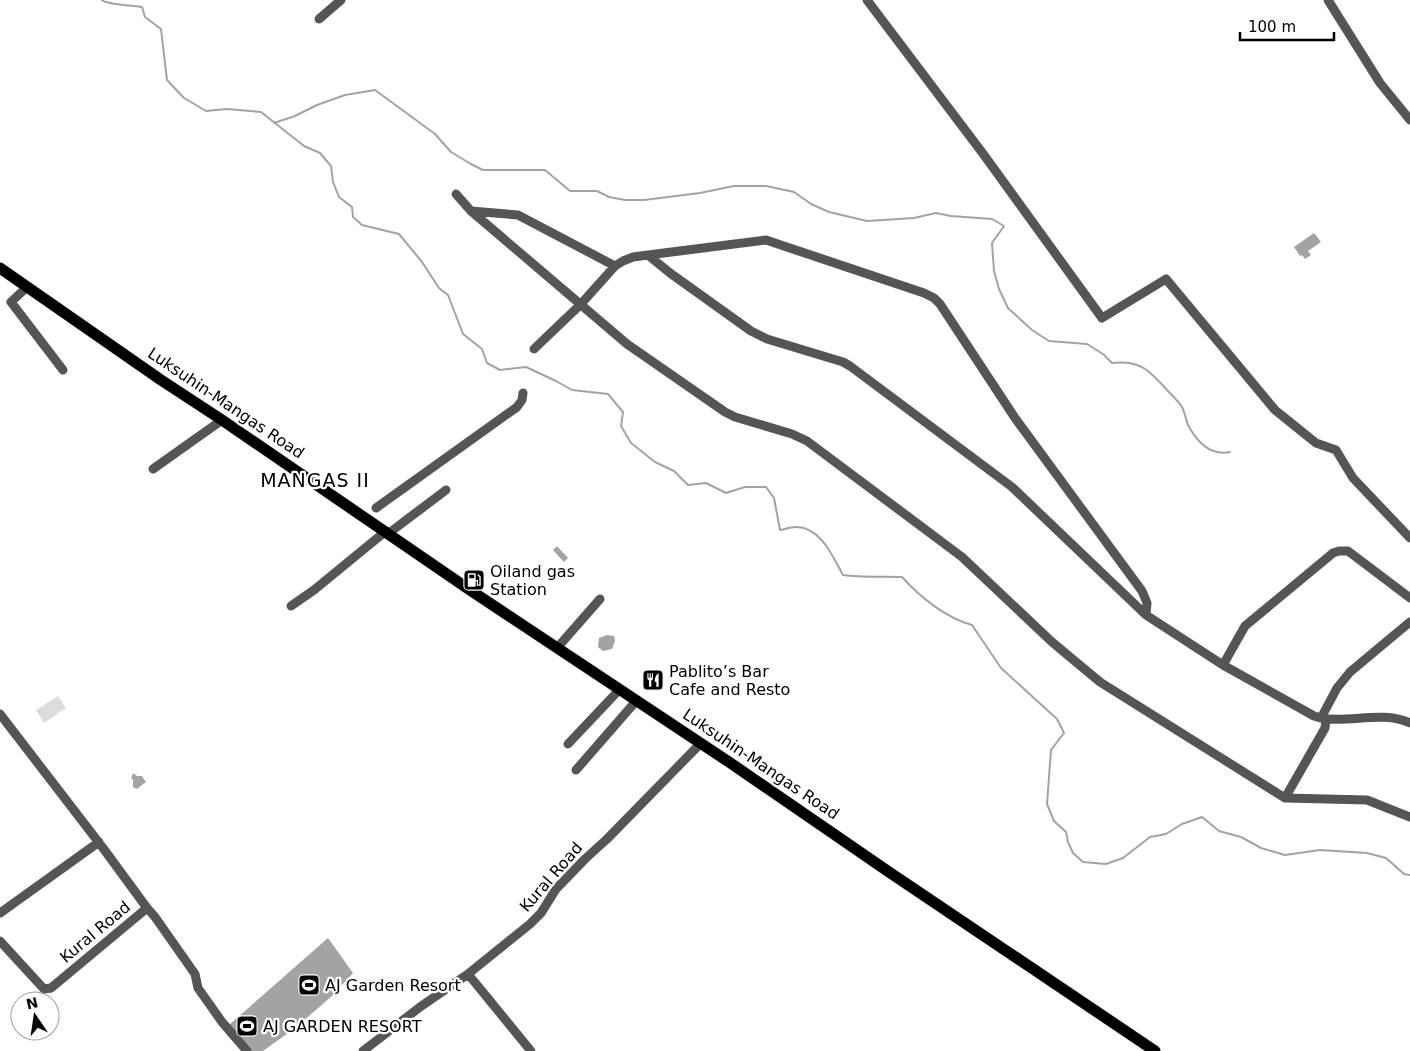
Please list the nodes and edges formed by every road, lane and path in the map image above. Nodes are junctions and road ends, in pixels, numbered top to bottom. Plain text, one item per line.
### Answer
1 (341, 0) edge
2 (868, 0) edge
3 (1328, 0) edge
4 (319, 19) dead end
5 (1410, 120) edge
6 (456, 194) dead end
7 (471, 211) junction
8 (648, 255) junction
9 (615, 266) junction
10 (0, 268) edge
11 (27, 287) junction
12 (580, 305) junction
13 (534, 349) dead end
14 (63, 370) dead end
15 (524, 393) dead end
16 (222, 420) junction
17 (153, 469) dead end
18 (446, 490) dead end
19 (363, 516) junction
20 (387, 532) junction
21 (1410, 538) edge
22 (1410, 598) edge
23 (600, 599) dead end
24 (291, 606) dead end
25 (1146, 615) junction
26 (1410, 622) edge
27 (557, 648) junction
28 (1223, 665) junction
29 (620, 689) junction
30 (637, 700) junction
31 (0, 714) edge
32 (1324, 719) junction
33 (1410, 723) edge
34 (701, 743) junction
35 (568, 744) dead end
36 (576, 770) dead end
37 (1285, 798) junction
38 (1410, 817) edge
39 (99, 842) junction
40 (147, 908) junction
41 (0, 913) edge
42 (0, 941) edge
43 (468, 974) junction
44 (247, 1051) edge
45 (363, 1051) edge
46 (531, 1051) edge
47 (1155, 1051) edge

1 - 4 street
2 - 21 street
3 - 5 street
6 - 7 street
7 - 9 street
7 - 12 street
8 - 9 street
8 - 25 street
8 - 25 street
9 - 12 street
10 - 11 main road, Luksuhin-Mangas Road
11 - 14 street
11 - 16 main road, Luksuhin-Mangas Road
12 - 13 street
12 - 37 street
15 - 19 street
16 - 17 street
16 - 19 main road, Luksuhin-Mangas Road
18 - 20 street
19 - 20 main road, Luksuhin-Mangas Road
20 - 24 street
20 - 27 main road, Luksuhin-Mangas Road
22 - 28 street
23 - 27 street
25 - 28 street
26 - 32 street
27 - 29 main road, Luksuhin-Mangas Road
28 - 32 street
29 - 30 main road, Luksuhin-Mangas Road
29 - 35 street
30 - 34 main road, Luksuhin-Mangas Road
30 - 36 street
31 - 39 street
32 - 33 street
32 - 37 street
34 - 43 street, Kural Road
34 - 47 main road, Luksuhin-Mangas Road
37 - 38 street
39 - 40 street
39 - 41 street
40 - 42 street, Kural Road
40 - 44 street, Kural Road
43 - 45 street, Kural Road
43 - 46 street

